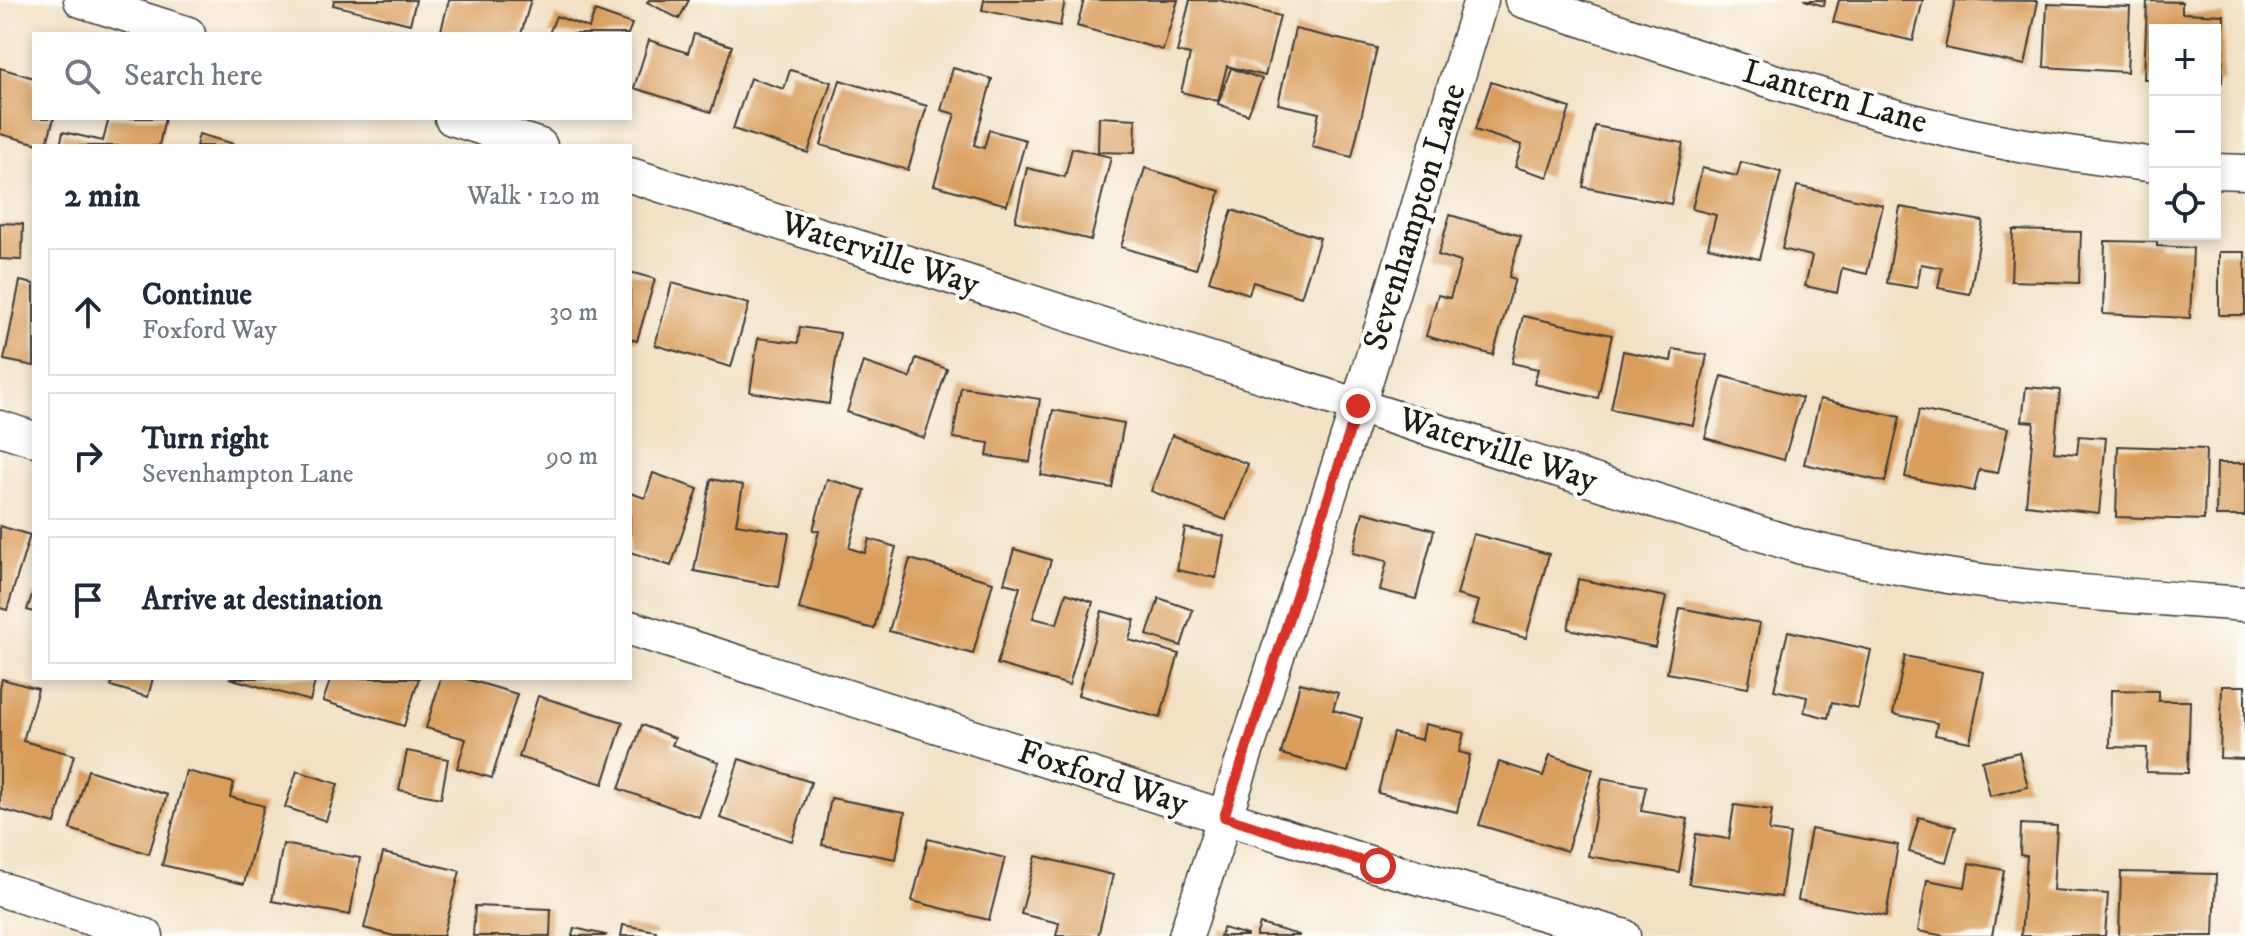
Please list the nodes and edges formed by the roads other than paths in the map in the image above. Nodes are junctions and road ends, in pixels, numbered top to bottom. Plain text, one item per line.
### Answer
1 (81, 0) edge
2 (1481, 0) edge
3 (1522, 0) edge
4 (182, 32) edge
5 (458, 120) edge
6 (534, 144) edge
7 (2149, 164) edge
8 (2221, 171) edge
9 (2245, 172) edge
10 (632, 176) edge
11 (1358, 406) junction
12 (0, 428) edge
13 (32, 438) edge
14 (2245, 604) edge
15 (632, 629) edge
16 (1224, 817) junction
17 (0, 889) edge
18 (146, 936) edge
19 (1186, 936) edge
20 (1623, 936) edge

1 - 4 street
2 - 11 street, Sevenhampton Lane
3 - 7 street, Lantern Lane
5 - 6 street
8 - 9 street
10 - 11 street, Waterville Way
11 - 14 street, Waterville Way
11 - 16 street, Sevenhampton Lane
12 - 13 street
15 - 16 street, Foxford Way
16 - 19 street, Sevenhampton Lane
16 - 20 street, Foxford Way
17 - 18 street

